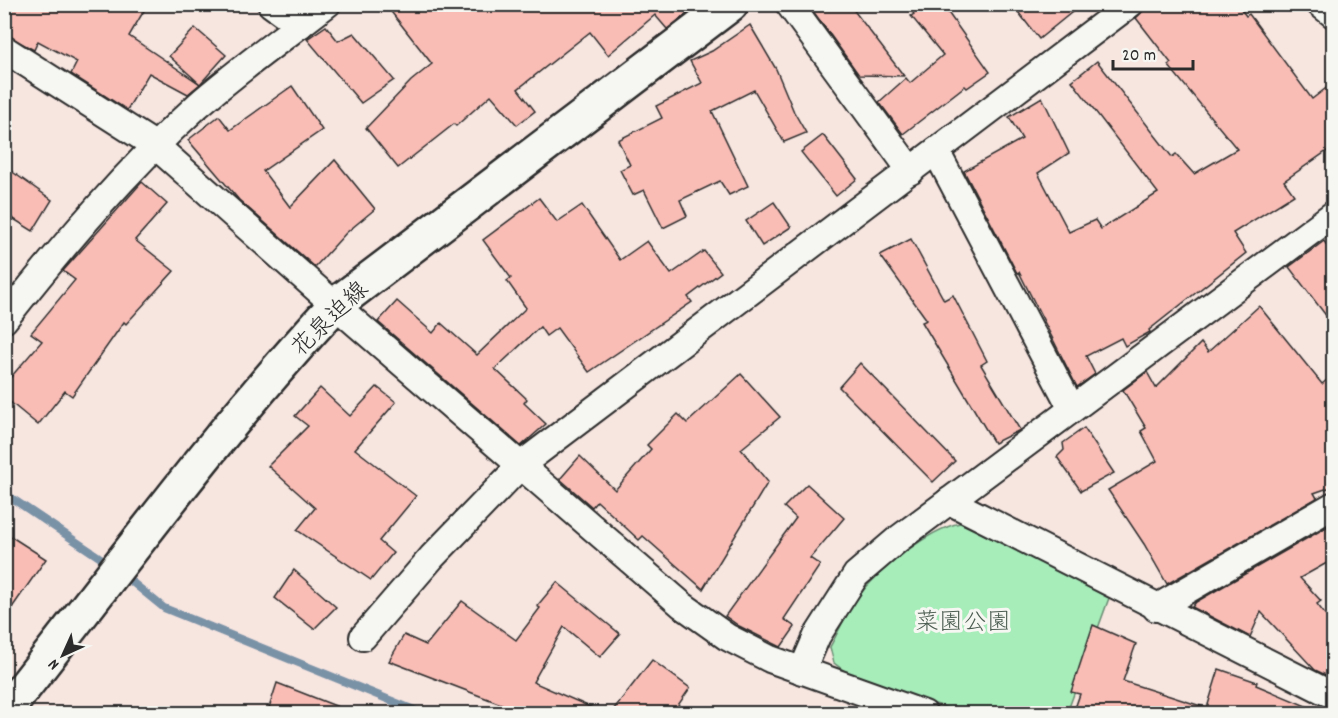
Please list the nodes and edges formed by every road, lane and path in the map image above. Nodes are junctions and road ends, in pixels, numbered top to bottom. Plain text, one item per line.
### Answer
1 (271, 4) edge
2 (327, 4) edge
3 (731, 4) edge
4 (789, 4) edge
5 (1130, 4) edge
6 (1320, 4) edge
7 (1334, 15) edge
8 (300, 25) junction
9 (4, 49) edge
10 (156, 146) junction
11 (936, 151) junction
12 (911, 171) junction
13 (1334, 214) edge
14 (335, 305) junction
15 (4, 320) edge
16 (1072, 409) junction
17 (522, 464) junction
18 (949, 501) junction
19 (1334, 506) edge
20 (1156, 608) junction
21 (363, 637) dead end
22 (802, 671) junction
23 (1334, 696) edge
24 (4, 712) edge
25 (924, 714) edge

1 - 8 street
2 - 8 street
3 - 14 main road, 花泉迫線
4 - 12 street
5 - 11 street
6 - 7 street
8 - 10 street
9 - 10 street
10 - 14 street
10 - 15 street
11 - 12 street
11 - 16 street
12 - 17 street
13 - 16 street
14 - 17 street
14 - 24 main road, 花泉迫線
16 - 18 street
17 - 21 street
17 - 22 street
18 - 20 street
18 - 22 street
19 - 20 street
20 - 23 street
22 - 25 street

